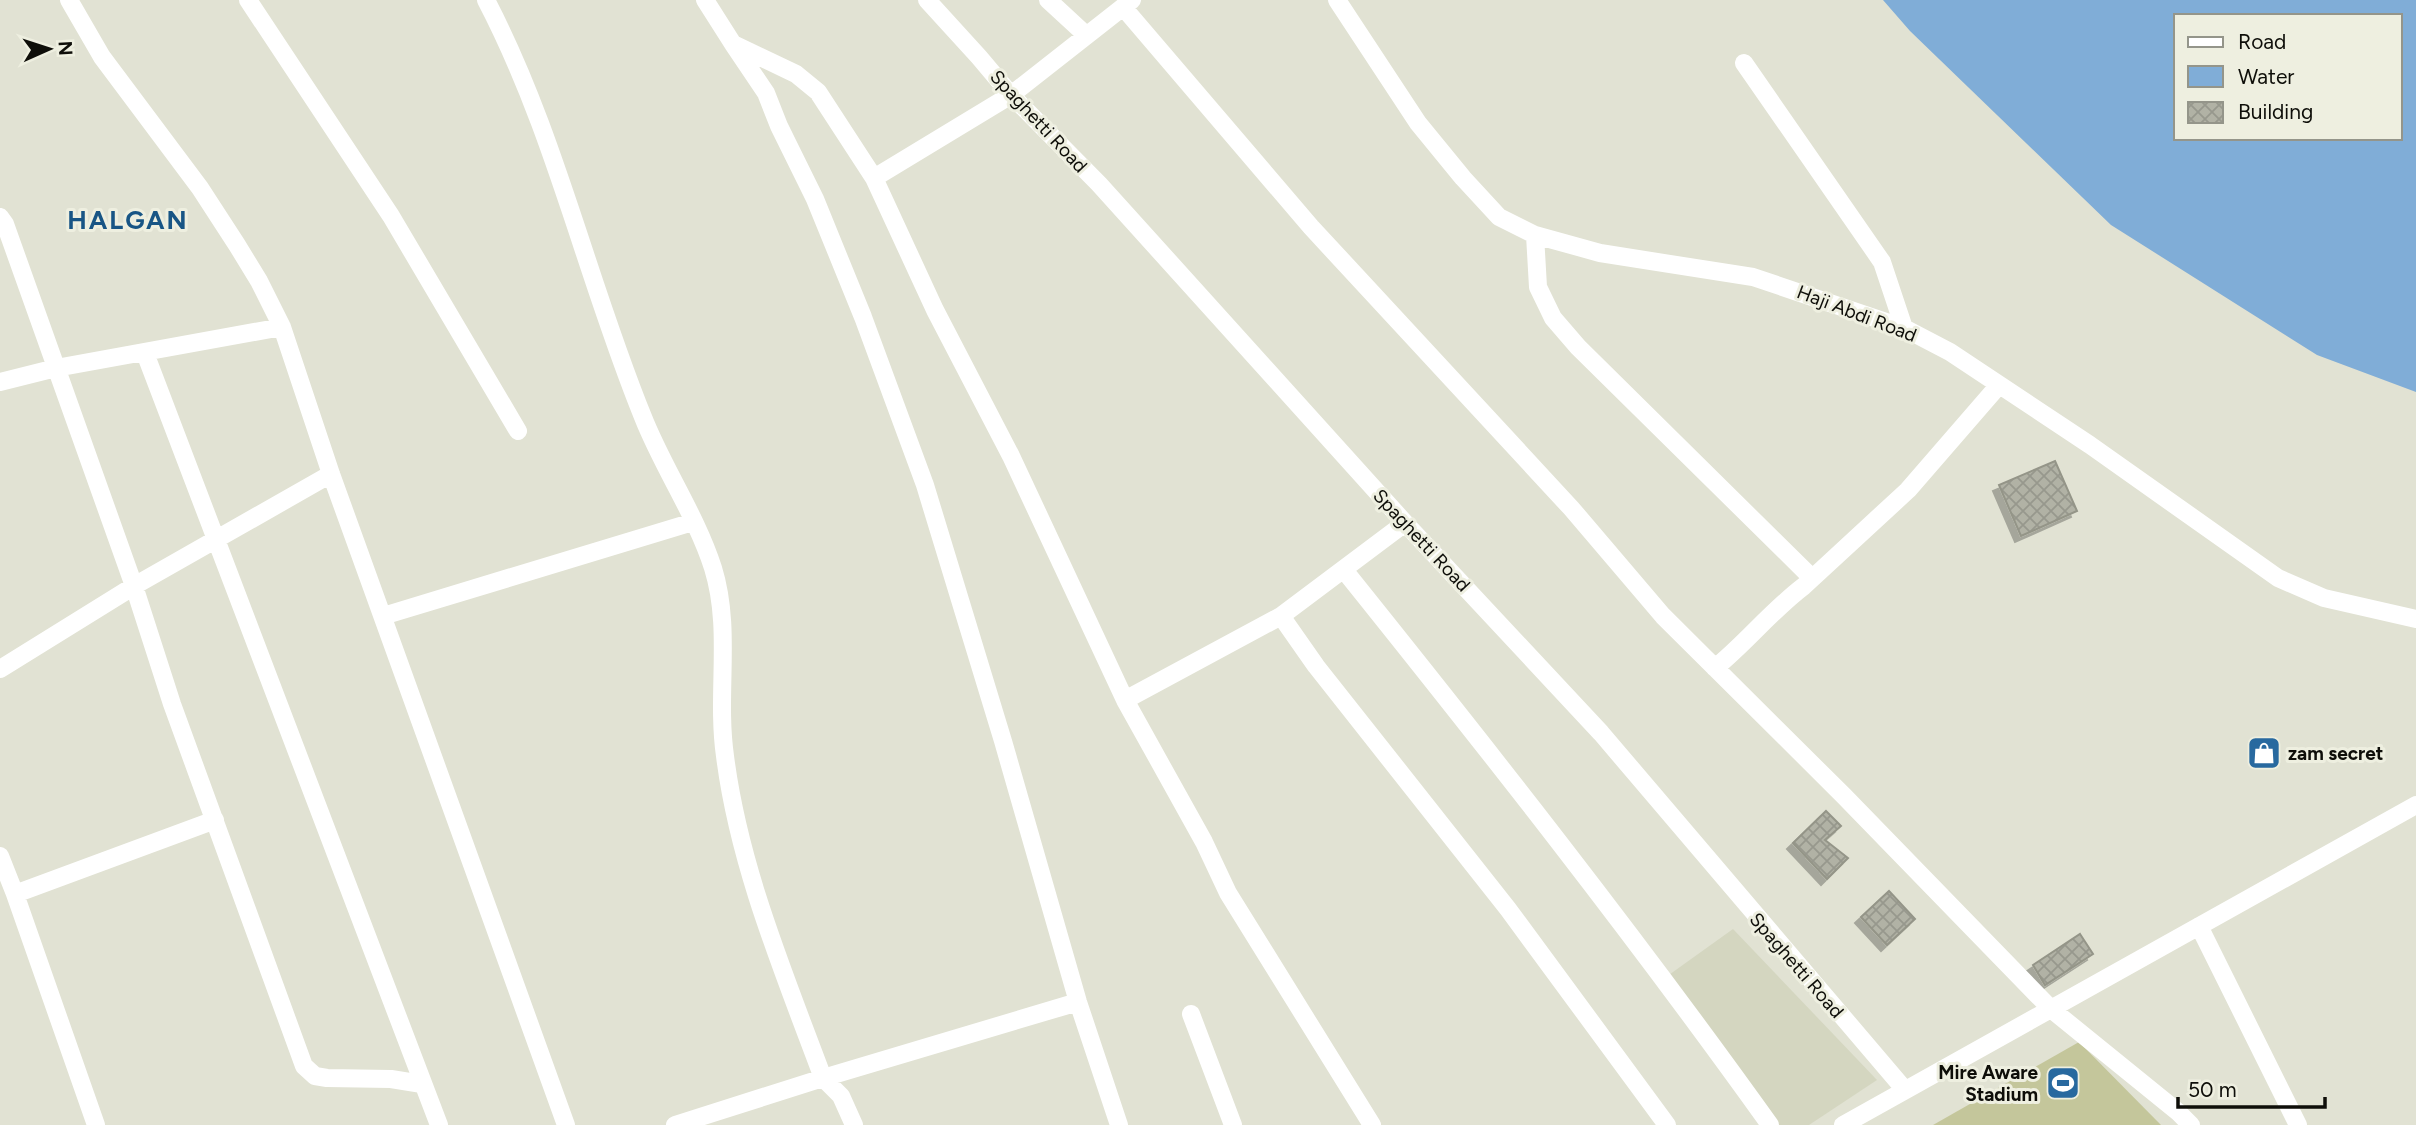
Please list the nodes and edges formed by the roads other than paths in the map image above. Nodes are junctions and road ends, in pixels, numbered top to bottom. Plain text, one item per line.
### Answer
1 (69, 0) edge
2 (248, 0) edge
3 (486, 0) edge
4 (705, 0) edge
5 (927, 0) edge
6 (1048, 0) edge
7 (1337, 0) edge
8 (1127, 4) edge
9 (1086, 35) junction
10 (733, 44) junction
11 (1744, 63) dead end
12 (1011, 95) junction
13 (874, 178) junction
14 (0, 217) edge
15 (1535, 235) junction
16 (282, 327) junction
17 (1904, 328) junction
18 (145, 353) junction
19 (56, 368) junction
20 (0, 382) edge
21 (1999, 385) junction
22 (519, 431) dead end
23 (331, 474) junction
24 (693, 522) junction
25 (1405, 523) junction
26 (214, 539) junction
27 (1344, 570) junction
28 (1812, 578) junction
29 (134, 586) junction
30 (383, 616) junction
31 (1281, 616) junction
32 (2416, 619) edge
33 (1714, 668) junction
34 (0, 669) edge
35 (1125, 699) junction
36 (2416, 805) edge
37 (215, 820) junction
38 (0, 856) edge
39 (16, 894) junction
40 (2199, 926) junction
41 (1078, 1002) junction
42 (2051, 1009) junction
43 (1191, 1014) dead end
44 (823, 1078) junction
45 (422, 1084) junction
46 (1905, 1090) junction
47 (96, 1125) edge
48 (439, 1125) edge
49 (566, 1125) edge
50 (675, 1125) edge
51 (854, 1125) edge
52 (1119, 1125) edge
53 (1233, 1125) edge
54 (1372, 1125) edge
55 (1667, 1125) edge
56 (1770, 1125) edge
57 (1843, 1125) edge
58 (2191, 1125) edge
59 (2298, 1125) edge

1 - 16 street
2 - 22 street
3 - 24 street
4 - 10 street
5 - 12 street, Spaghetti Road
6 - 9 street
7 - 15 street, Haji Abdi Road
8 - 9 street
8 - 33 street
9 - 12 street
10 - 13 street
10 - 41 street
11 - 17 street
12 - 13 street
12 - 25 street, Spaghetti Road
13 - 35 street
14 - 19 street
15 - 17 street, Haji Abdi Road
15 - 28 street
16 - 18 street
16 - 23 street
17 - 21 street, Haji Abdi Road
18 - 19 street
18 - 26 street
19 - 20 street
19 - 29 street
21 - 28 street
21 - 32 street, Haji Abdi Road
23 - 26 street
23 - 30 street
24 - 30 street
24 - 44 street
25 - 27 street
25 - 46 street, Spaghetti Road
26 - 29 street
26 - 45 street
27 - 31 street
27 - 56 street
28 - 33 street
29 - 34 street
29 - 37 street
30 - 49 street
31 - 35 street
31 - 55 street
33 - 42 street
35 - 54 street
36 - 40 street
37 - 39 street
37 - 45 street
38 - 39 street
39 - 47 street
40 - 42 street
40 - 59 street
41 - 44 street
41 - 52 street
42 - 46 street
42 - 58 street
43 - 53 street
44 - 50 street
44 - 51 street
45 - 48 street
46 - 57 street

